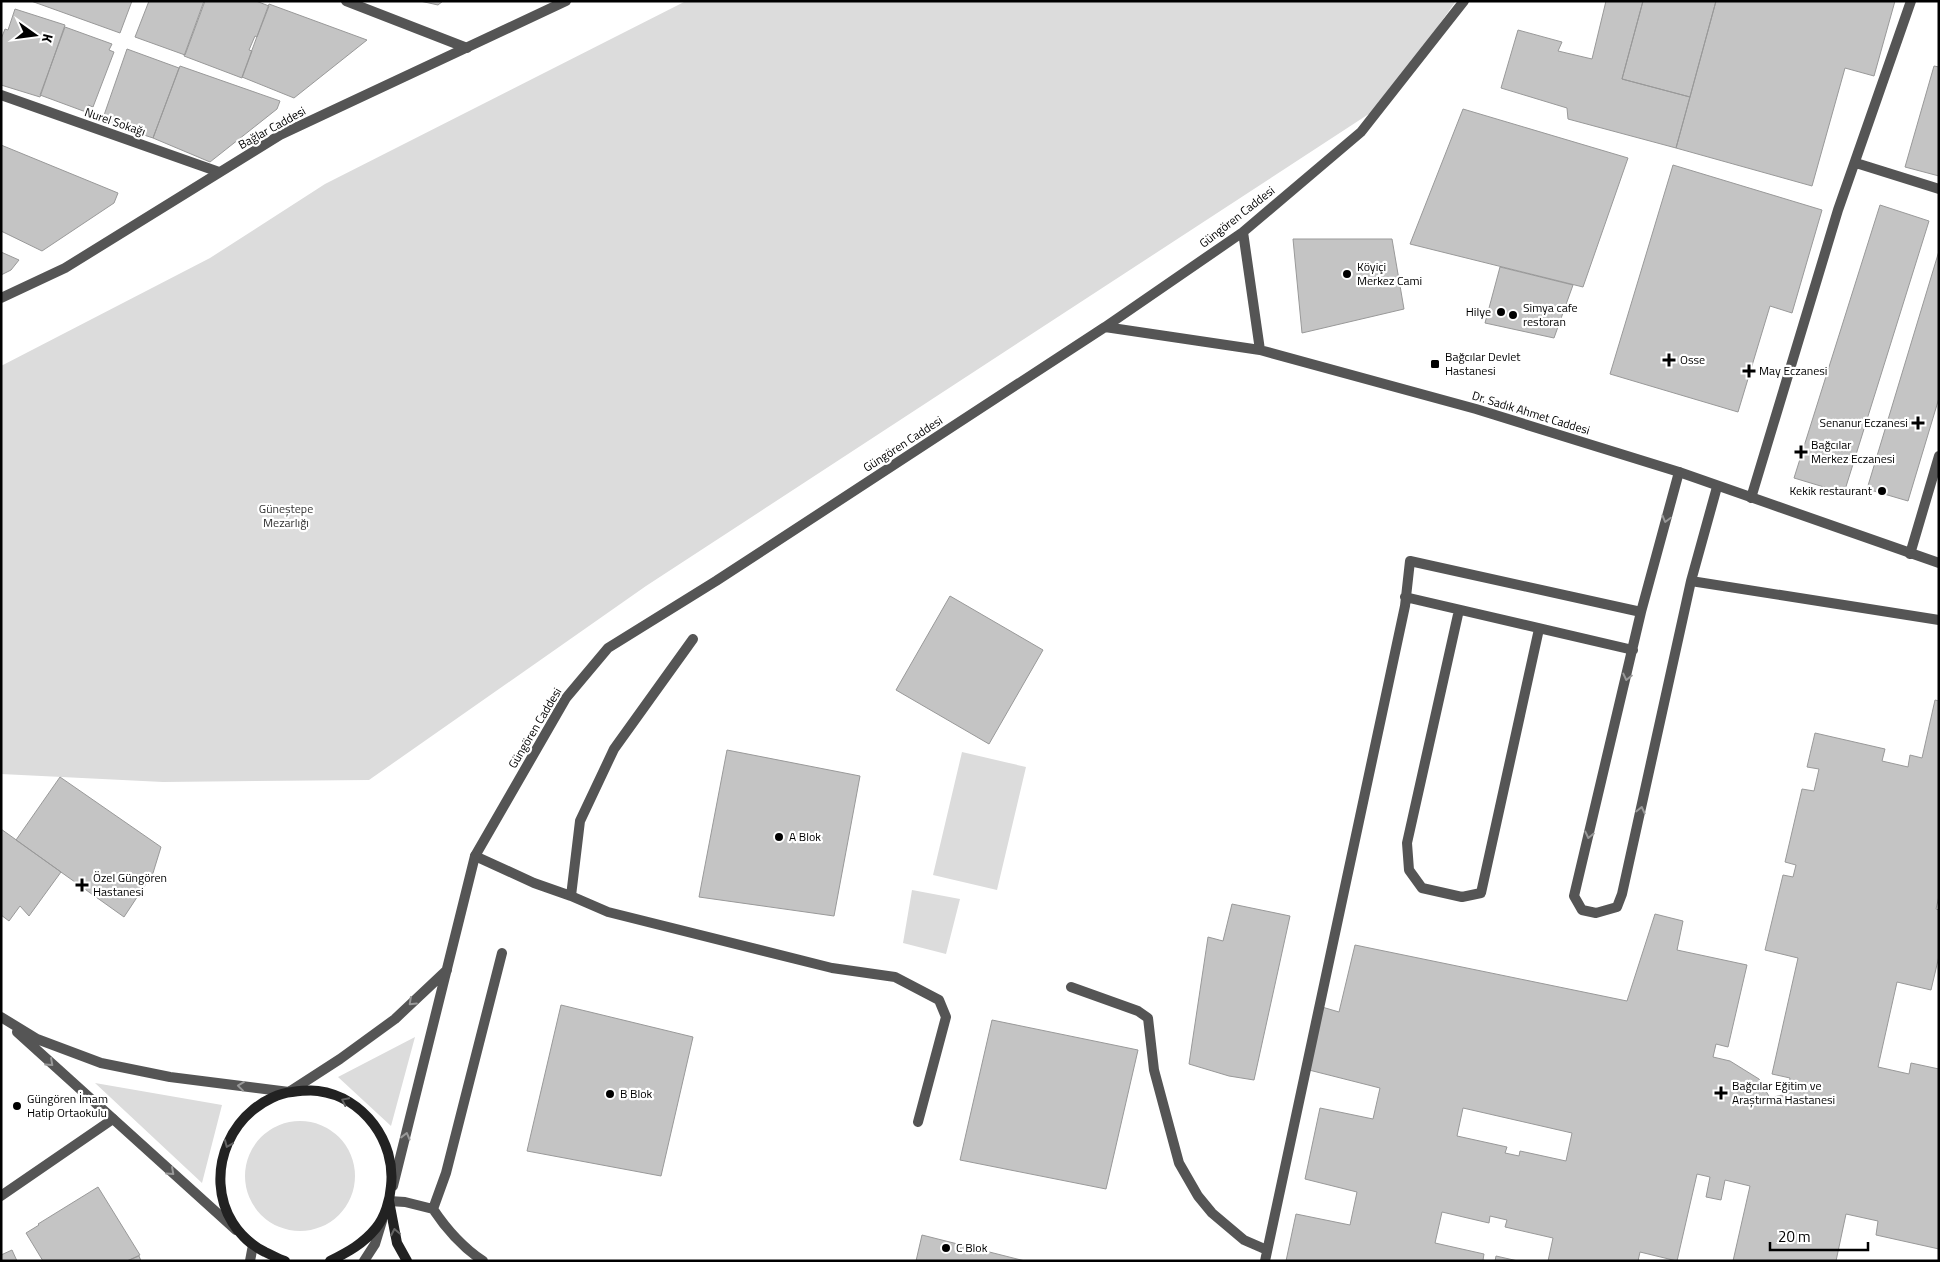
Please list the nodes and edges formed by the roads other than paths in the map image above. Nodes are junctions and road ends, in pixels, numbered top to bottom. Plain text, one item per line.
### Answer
1 (346, 1) edge
2 (566, 1) edge
3 (1464, 1) edge
4 (1911, 1) edge
5 (467, 48) junction
6 (1, 95) edge
7 (1856, 163) junction
8 (220, 172) junction
9 (1939, 189) edge
10 (1243, 232) junction
11 (1, 298) edge
12 (1106, 327) junction
13 (1260, 350) junction
14 (1939, 456) edge
15 (1679, 472) junction
16 (1717, 487) junction
17 (1752, 498) junction
18 (1910, 554) junction
19 (1939, 563) edge
20 (1691, 581) junction
21 (1405, 598) junction
22 (1459, 610) junction
23 (1641, 612) junction
24 (1939, 620) edge
25 (1539, 629) junction
26 (692, 639) dead end
27 (1633, 650) junction
28 (475, 856) junction
29 (571, 896) junction
30 (502, 953) dead end
31 (448, 969) junction
32 (1071, 988) dead end
33 (1, 1018) edge
34 (289, 1092) junction
35 (113, 1119) junction
36 (918, 1122) dead end
37 (1, 1196) edge
38 (390, 1201) junction
39 (433, 1209) junction
40 (253, 1246) junction
41 (1267, 1250) junction
42 (250, 1261) edge
43 (268, 1261) edge
44 (286, 1261) edge
45 (330, 1261) edge
46 (364, 1261) edge
47 (407, 1261) edge
48 (483, 1261) edge
49 (1265, 1261) edge

1 - 5 street
2 - 5 street, Bağlar Caddesi
3 - 10 street, Güngören Caddesi
4 - 7 street
5 - 8 street, Bağlar Caddesi
6 - 8 street, Nurel Sokağı
7 - 9 street
7 - 17 street
8 - 11 street, Bağlar Caddesi
10 - 12 street, Güngören Caddesi
10 - 13 street
12 - 13 street, Dr. Sadık Ahmet Caddesi
12 - 28 street, Güngören Caddesi
13 - 15 street, Dr. Sadık Ahmet Caddesi
14 - 18 street
15 - 16 street, Dr. Sadık Ahmet Caddesi
15 -> 23 street
16 - 17 street, Dr. Sadık Ahmet Caddesi
16 - 20 street
17 - 18 street, Dr. Sadık Ahmet Caddesi
18 - 19 street, Dr. Sadık Ahmet Caddesi
20 - 24 street
27 -> 20 street
21 - 22 street
21 - 23 street
21 - 41 street
22 - 25 street
22 - 25 street
23 - 27 street
25 - 27 street
26 - 29 street
28 - 29 street
28 - 31 street, Güngören Caddesi
29 - 36 street
30 - 39 street
31 -> 34 street
38 -> 31 street, Güngören Caddesi
32 - 41 street
34 -> 33 street
33 -> 35 street
38 -> 34 main road
34 -> 40 main road
35 - 37 street
35 -> 40 street
38 - 39 street
38 - 45 main road
38 - 46 street, Güngören Caddesi
47 -> 38 main road
39 - 48 street
40 - 42 street
40 - 43 main road
40 - 44 main road
41 - 49 street

